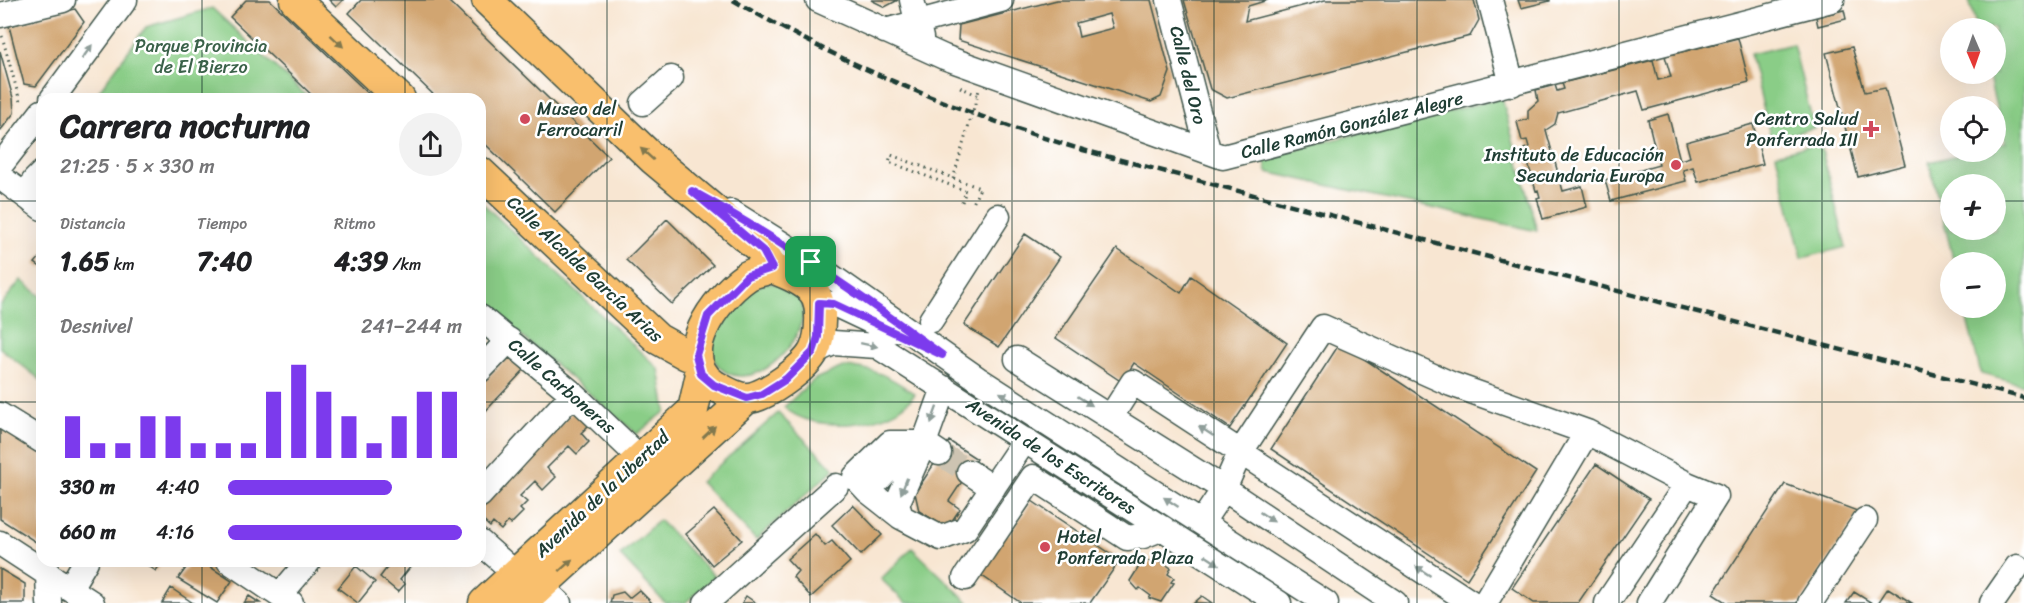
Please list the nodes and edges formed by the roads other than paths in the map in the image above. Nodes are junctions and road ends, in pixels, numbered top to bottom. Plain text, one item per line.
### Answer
1 (63, 0) edge
2 (125, 0) edge
3 (295, 0) edge
4 (487, 0) edge
5 (818, 0) edge
6 (1001, 0) edge
7 (1169, 0) edge
8 (1490, 0) edge
9 (1832, 0) edge
10 (914, 11) edge
11 (0, 15) edge
12 (885, 31) junction
13 (924, 49) junction
14 (671, 78) dead end
15 (1512, 84) junction
16 (56, 93) edge
17 (394, 93) edge
18 (643, 103) dead end
19 (34, 132) edge
20 (1208, 150) junction
21 (0, 166) edge
22 (0, 177) edge
23 (486, 178) edge
24 (36, 180) edge
25 (692, 191) junction
26 (36, 197) edge
27 (36, 204) edge
28 (998, 216) dead end
29 (772, 268) junction
30 (819, 303) junction
31 (931, 320) dead end
32 (486, 322) edge
33 (509, 340) junction
34 (813, 352) junction
35 (942, 355) junction
36 (1017, 359) dead end
37 (486, 364) edge
38 (698, 364) junction
39 (944, 388) junction
40 (573, 394) junction
41 (747, 398) junction
42 (0, 415) edge
43 (1110, 418) junction
44 (1587, 432) junction
45 (36, 437) edge
46 (1025, 440) junction
47 (931, 448) junction
48 (1240, 453) junction
49 (641, 459) junction
50 (969, 472) tunnel mouth
51 (1687, 484) junction
52 (836, 486) dead end
53 (486, 488) edge
54 (993, 488) junction
55 (1224, 489) junction
56 (901, 517) junction
57 (1865, 520) dead end
58 (1202, 522) junction
59 (1163, 528) junction
60 (0, 543) edge
61 (486, 547) edge
62 (36, 566) edge
63 (38, 567) edge
64 (82, 567) edge
65 (238, 567) edge
66 (305, 567) edge
67 (2017, 567) dead end
68 (48, 573) junction
69 (515, 573) junction
70 (965, 578) dead end
71 (70, 588) junction
72 (541, 598) edge
73 (286, 599) edge
74 (49, 603) edge
75 (93, 603) edge
76 (484, 603) edge
77 (706, 603) edge
78 (1279, 603) edge
79 (1326, 603) edge
80 (1395, 603) edge
81 (1472, 603) edge
82 (1485, 603) edge
83 (1607, 603) edge
84 (1649, 603) edge
85 (1810, 603) edge
86 (1992, 603) edge

1 - 11 street
16 -> 2 street
3 -> 17 main road
25 -> 4 main road, Avenida de los Escritores
5 - 12 street, Calle Ramón González Alegre
6 - 10 street
7 - 20 street, Calle del Oro
8 - 15 street
9 - 15 street, Calle Ramón González Alegre
10 - 12 street
10 - 13 street
12 - 13 street, Calle Ramón González Alegre
13 - 20 street, Calle Ramón González Alegre
14 - 18 street
15 - 20 street, Calle Ramón González Alegre
19 - 21 street
22 - 27 street
23 - 38 main road, Calle Alcalde García Arias
24 - 26 street
25 - 29 main road, Avenida de los Escritores
25 - 35 street, Avenida de los Escritores
28 - 31 street
29 - 30 main road
29 - 38 main road
30 - 34 main road
30 - 35 street, Avenida de los Escritores
32 - 33 street, Calle Carboneras
33 - 37 street
33 - 40 street, Calle Carboneras
34 -> 39 street, Avenida de los Escritores
34 - 41 main road
58 -> 35 street, Avenida de los Escritores
36 -> 43 street
38 - 41 main road
38 - 49 main road, Avenida de la Libertad
39 - 46 street, Avenida de los Escritores
39 -> 47 street
40 - 49 street, Calle Carboneras
40 - 53 street
72 -> 41 main road, Avenida de la Libertad
42 - 45 street
48 -> 43 street
43 - 55 street
44 - 48 street
44 - 51 street
44 - 82 street
46 - 54 street
46 - 59 street, Avenida de los Escritores
47 -> 56 street
47 - 56 street
48 - 55 street
81 -> 48 street
49 - 69 main road, Avenida de la Libertad
50 - 54 street
51 - 83 street
51 - 84 street
52 - 77 street
54 - 56 street
55 - 58 street
55 -> 80 street
57 - 85 street
58 - 79 street, Avenida de los Escritores
59 - 70 street
59 -> 78 street, Avenida de los Escritores
60 - 62 street
61 - 69 street
63 - 68 street
64 - 71 street
65 - 73 street
66 - 73 street
67 - 86 street
68 - 71 street
68 - 74 street
69 - 76 main road, Avenida de la Libertad
71 - 75 street

